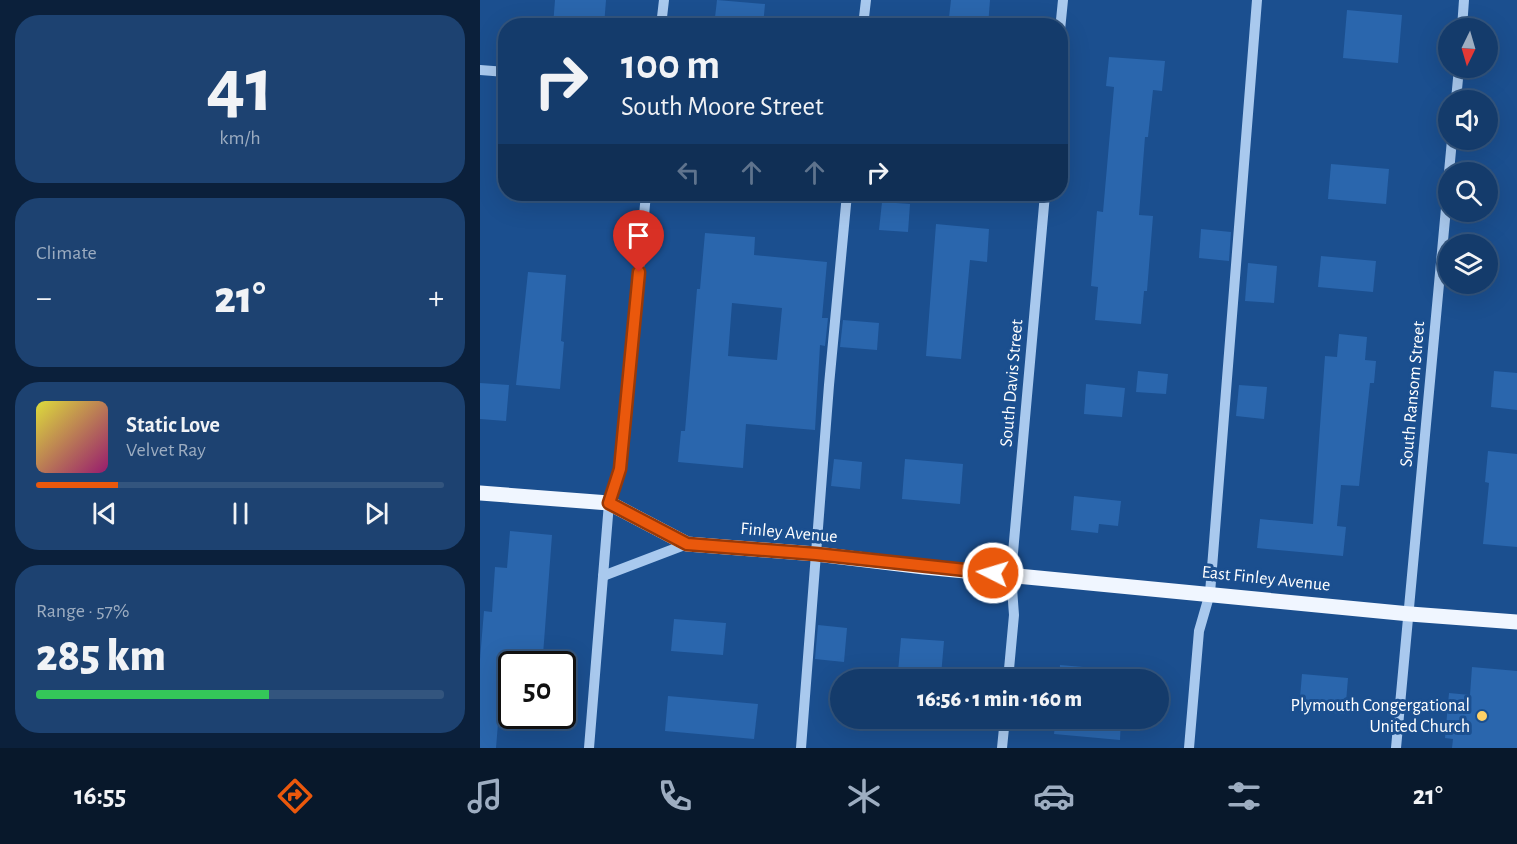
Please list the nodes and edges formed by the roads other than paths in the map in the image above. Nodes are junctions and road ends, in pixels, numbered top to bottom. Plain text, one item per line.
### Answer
1 (664, 0) edge
2 (866, 0) edge
3 (1063, 0) edge
4 (1257, 0) edge
5 (1464, 0) edge
6 (663, 18) edge
7 (864, 18) edge
8 (1061, 18) edge
9 (1463, 18) edge
10 (480, 70) edge
11 (498, 71) edge
12 (645, 201) edge
13 (846, 201) edge
14 (1045, 201) edge
15 (1445, 222) edge
16 (480, 493) edge
17 (609, 503) junction
18 (687, 544) junction
19 (816, 554) junction
20 (1011, 575) junction
21 (603, 576) junction
22 (1210, 593) junction
23 (1410, 614) junction
24 (1517, 621) edge
25 (1009, 669) edge
26 (1004, 729) edge
27 (589, 748) edge
28 (801, 748) edge
29 (1002, 748) edge
30 (1189, 748) edge
31 (1396, 748) edge

1 - 6 street
2 - 7 street
3 - 8 street
4 - 22 street
5 - 9 street
10 - 11 street
12 - 17 street
13 - 19 street
14 - 20 street, South Davis Street
15 - 23 street, South Ransom Street
16 - 17 main road
17 - 18 main road, Finley Avenue
17 - 21 street
18 - 19 main road, Finley Avenue
18 - 21 street
19 - 20 main road, Finley Avenue
19 - 28 street
20 - 22 main road, East Finley Avenue
20 - 25 street, South Davis Street
21 - 27 street
22 - 23 main road, East Finley Avenue
22 - 30 street
23 - 24 main road, East Finley Avenue
23 - 31 street, South Ransom Street
26 - 29 street

